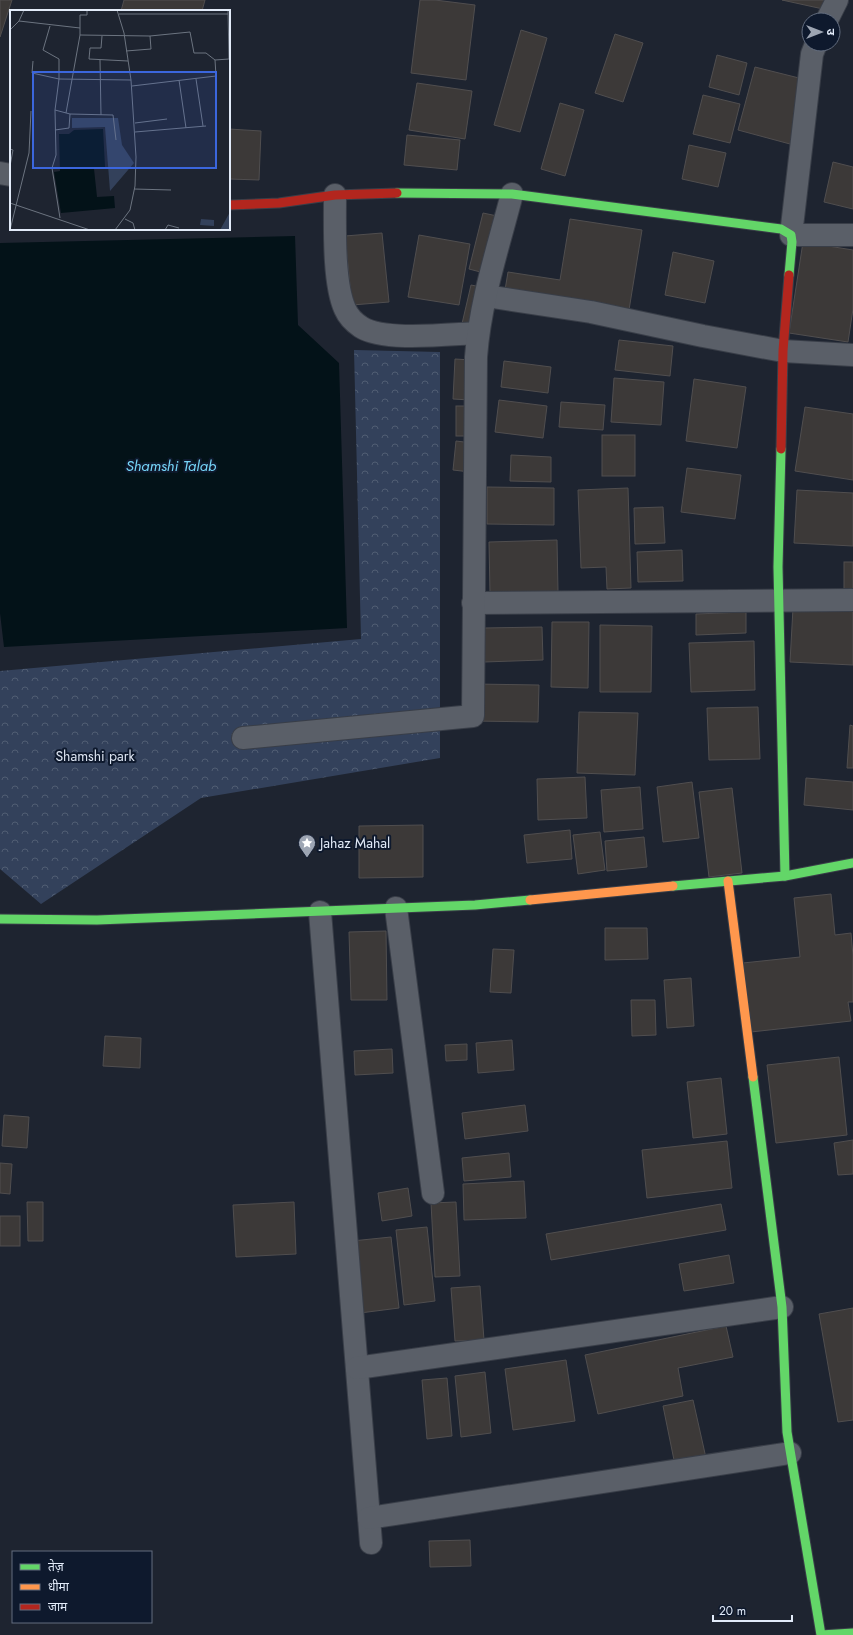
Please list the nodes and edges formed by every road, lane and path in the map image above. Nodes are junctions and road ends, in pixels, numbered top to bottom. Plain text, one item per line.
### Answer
1 (837, 0) edge
2 (831, 12) edge
3 (813, 52) edge
4 (0, 173) edge
5 (10, 175) edge
6 (512, 194) junction
7 (335, 195) junction
8 (230, 205) edge
9 (791, 235) junction
10 (853, 235) edge
11 (486, 296) junction
12 (478, 333) junction
13 (784, 351) junction
14 (853, 355) edge
15 (853, 600) edge
16 (778, 601) junction
17 (473, 604) junction
18 (243, 738) dead end
19 (853, 863) edge
20 (785, 876) junction
21 (728, 881) junction
22 (396, 908) junction
23 (320, 912) junction
24 (0, 918) edge
25 (433, 1193) dead end
26 (782, 1307) junction
27 (357, 1368) junction
28 (790, 1453) junction
29 (369, 1518) junction
30 (371, 1543) dead end
31 (853, 1633) edge

1 - 2 street
3 - 9 street
4 - 5 street
6 - 7 street
6 - 9 street
6 - 11 street
7 - 8 street
7 - 12 street
9 - 10 street
9 - 13 street
11 - 12 street
11 - 13 street
12 - 17 street
13 - 14 street
13 - 16 street
15 - 16 street
16 - 17 street
16 - 20 street
17 - 18 street
19 - 20 street
20 - 21 street
21 - 22 street
21 - 26 street
22 - 23 street
22 - 25 street
23 - 24 street
23 - 27 street
26 - 27 street
26 - 28 street
27 - 29 street
28 - 29 street
28 - 31 street
29 - 30 street

